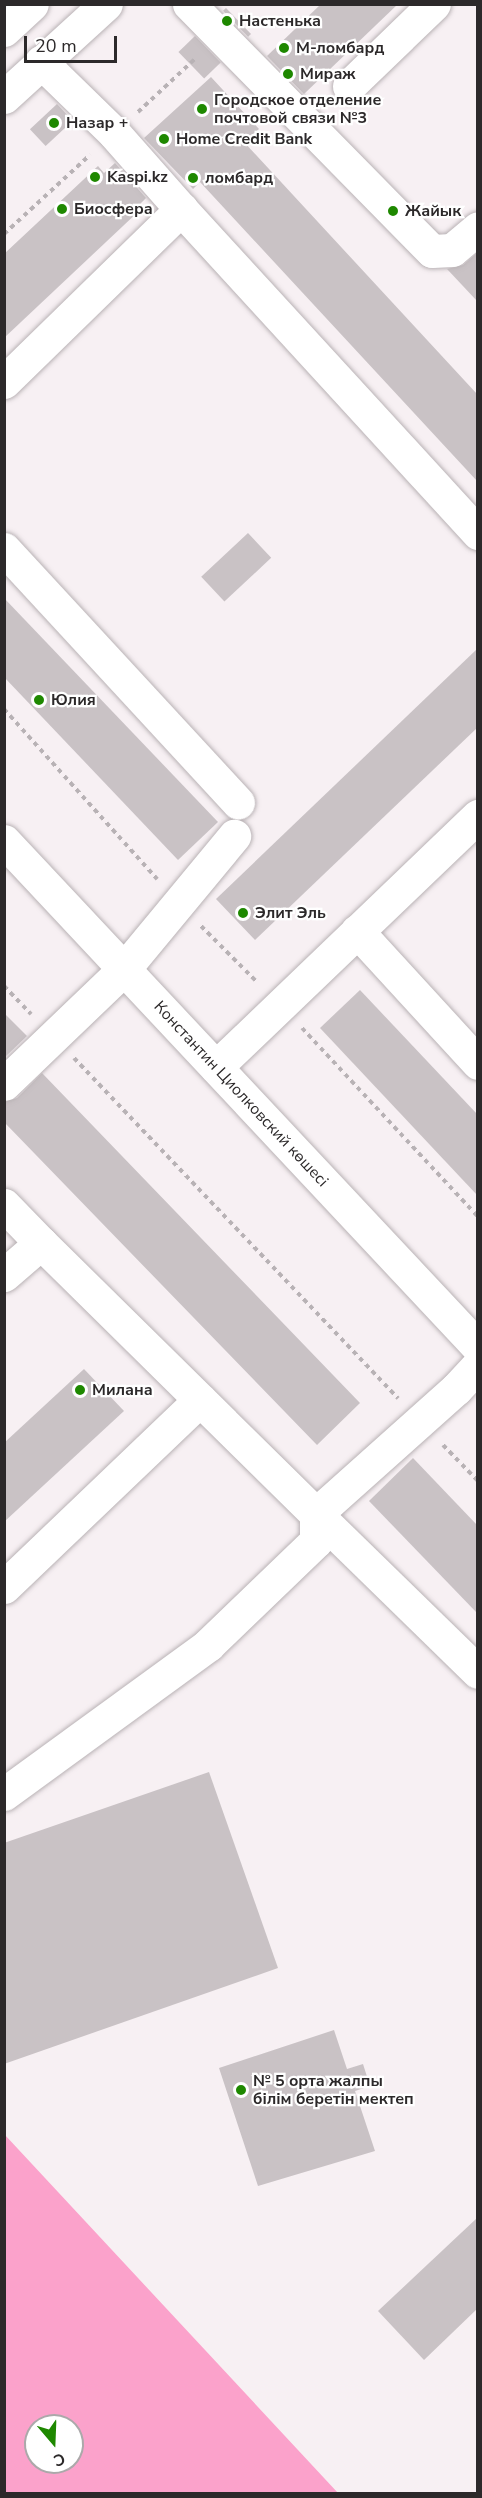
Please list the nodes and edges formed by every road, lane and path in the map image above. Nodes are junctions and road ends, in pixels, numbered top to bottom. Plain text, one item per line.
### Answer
1 (32, 4) edge
2 (106, 4) edge
3 (189, 4) edge
4 (434, 4) edge
5 (4, 30) edge
6 (41, 62) junction
7 (349, 86) dead end
8 (4, 97) edge
9 (182, 209) junction
10 (477, 228) edge
11 (4, 382) edge
12 (477, 533) edge
13 (4, 549) edge
14 (4, 709) edge
15 (238, 803) dead end
16 (477, 816) edge
17 (234, 836) dead end
18 (4, 841) edge
19 (179, 903) junction
20 (357, 931) junction
21 (124, 969) junction
22 (4, 986) edge
23 (280, 1005) junction
24 (54, 1037) junction
25 (477, 1063) edge
26 (216, 1067) junction
27 (4, 1084) edge
28 (4, 1205) edge
29 (477, 1216) edge
30 (41, 1243) junction
31 (4, 1275) edge
32 (477, 1347) edge
33 (477, 1365) edge
34 (200, 1400) junction
35 (420, 1422) junction
36 (477, 1481) edge
37 (316, 1514) junction
38 (4, 1587) edge
39 (477, 1672) edge
40 (4, 1794) edge

1 - 5 street
2 - 6 street
3 - 10 street
4 - 7 street
6 - 8 street
6 - 9 street
9 - 11 street
9 - 12 street
13 - 15 street
14 - 19 path
16 - 20 street
17 - 19 street
18 - 21 street, Константин Циолковский көшесі
19 - 21 street
19 - 23 path
20 - 23 street
20 - 25 street
21 - 24 street
21 - 26 street, Константин Циолковский көшесі
22 - 24 path
23 - 26 street
23 - 29 path
24 - 27 street
24 - 35 path
26 - 32 street, Константин Циолковский көшесі
28 - 30 street
30 - 31 street
30 - 34 street
33 - 35 street
34 - 37 street
34 - 38 street
35 - 36 path
35 - 37 street
37 - 39 street
37 - 40 street

